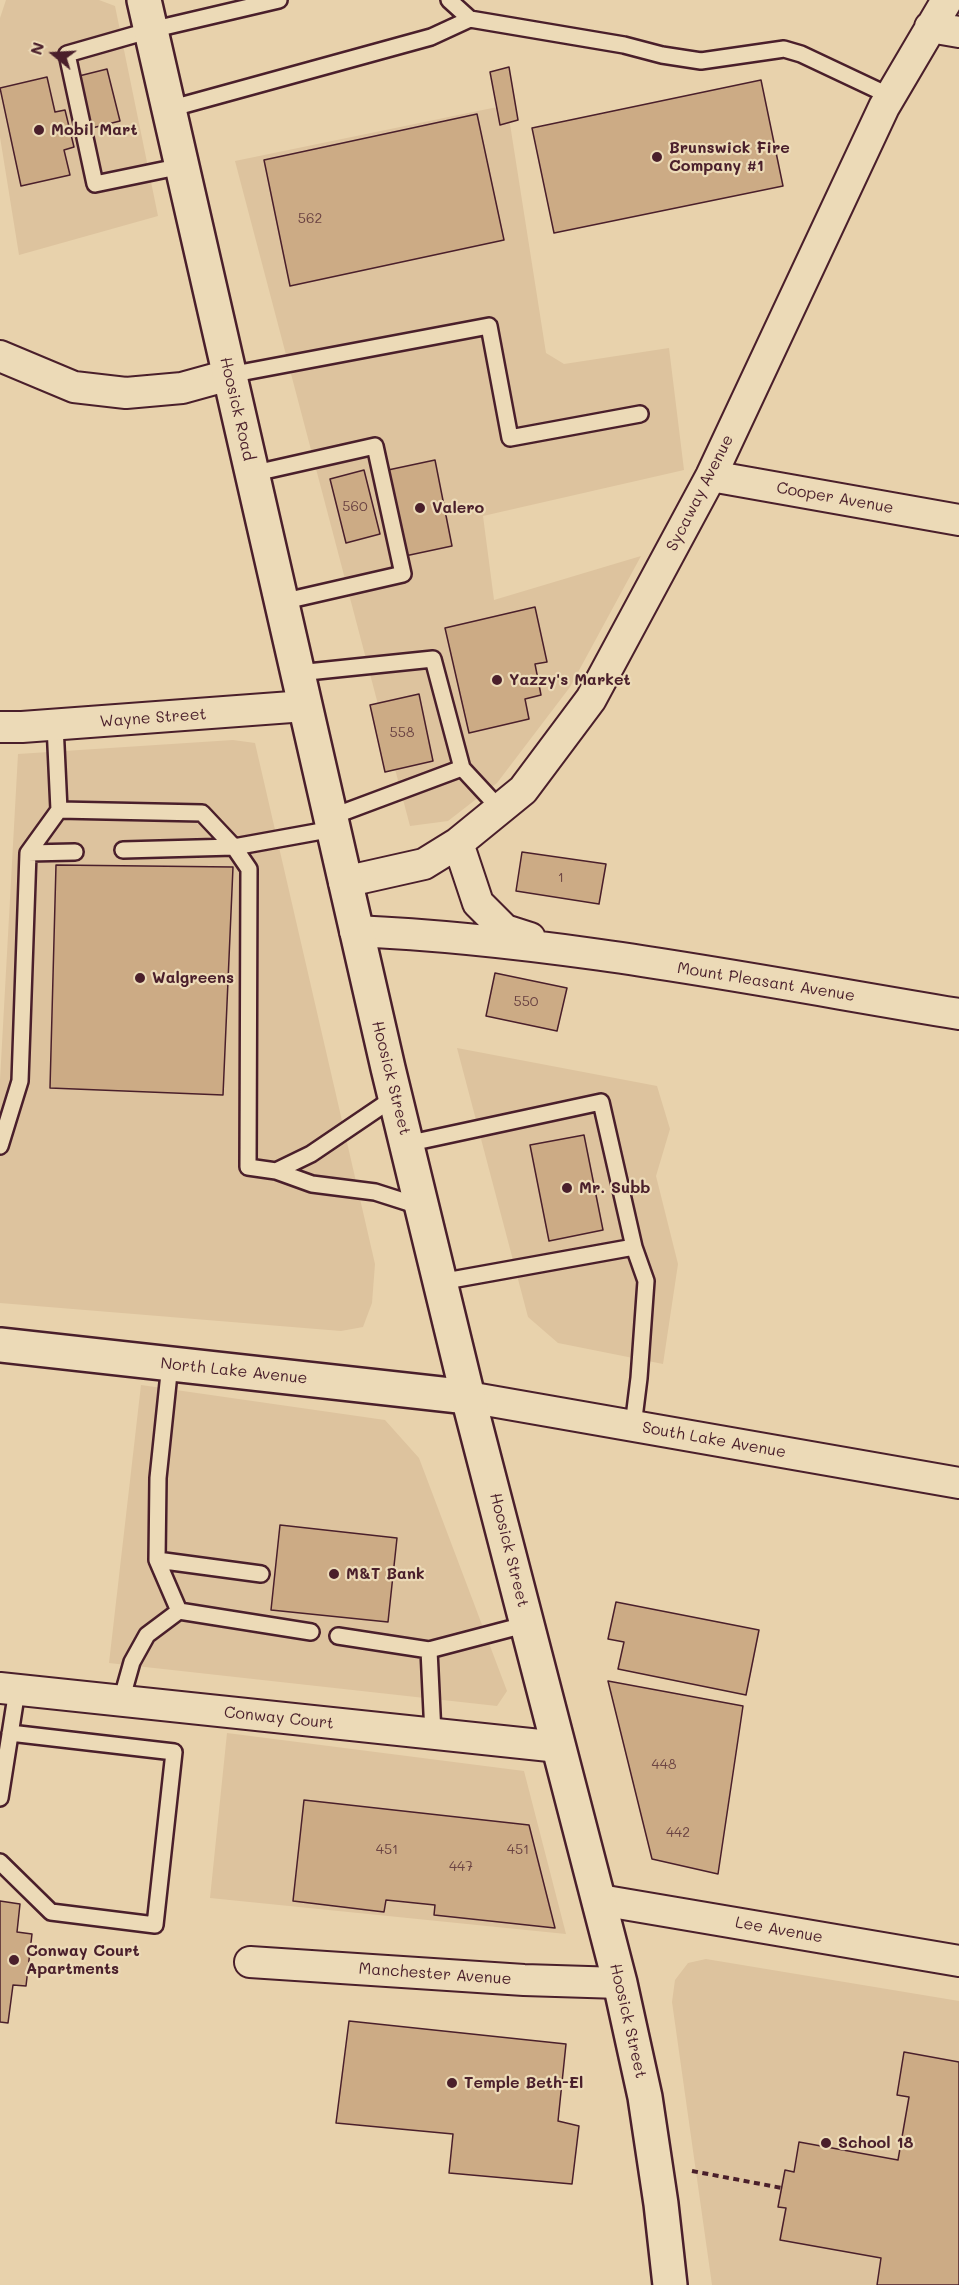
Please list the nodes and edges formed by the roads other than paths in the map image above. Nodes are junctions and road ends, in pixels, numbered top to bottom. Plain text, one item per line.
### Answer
1 (279, 0) edge
2 (449, 0) edge
3 (947, 0) edge
4 (147, 15) edge
5 (470, 19) junction
6 (930, 27) junction
7 (959, 32) edge
8 (890, 96) junction
9 (169, 109) junction
10 (182, 166) junction
11 (0, 356) edge
12 (229, 375) junction
13 (640, 414) dead end
14 (252, 474) junction
15 (711, 476) junction
16 (959, 520) edge
17 (281, 602) junction
18 (298, 673) junction
19 (305, 706) junction
20 (55, 725) junction
21 (0, 727) edge
22 (462, 768) junction
23 (500, 809) junction
24 (59, 810) junction
25 (332, 823) junction
26 (458, 843) junction
27 (234, 847) junction
28 (123, 850) dead end
29 (75, 852) dead end
30 (28, 853) junction
31 (344, 882) junction
32 (356, 931) junction
33 (574, 950) junction
34 (959, 1014) edge
35 (395, 1097) junction
36 (406, 1144) junction
37 (0, 1146) edge
38 (276, 1171) junction
39 (422, 1208) junction
40 (634, 1247) junction
41 (440, 1282) junction
42 (0, 1345) edge
43 (170, 1364) junction
44 (468, 1397) junction
45 (633, 1425) junction
46 (959, 1484) edge
47 (157, 1560) junction
48 (261, 1574) dead end
49 (179, 1611) junction
50 (528, 1624) junction
51 (311, 1632) dead end
52 (338, 1636) dead end
53 (429, 1650) junction
54 (9, 1689) edge
55 (121, 1701) junction
56 (10, 1733) junction
57 (433, 1734) junction
58 (559, 1747) junction
59 (0, 1798) edge
60 (0, 1862) edge
61 (600, 1900) junction
62 (250, 1962) dead end
63 (959, 1962) edge
64 (620, 1983) junction
65 (670, 2285) edge

1 - 4 lane
2 - 5 lane
3 - 6 street, Sycaway Avenue
4 - 9 main road, Hoosick Road
4 - 10 lane
5 - 8 lane
5 - 9 lane
6 - 7 street
6 - 8 street, Sycaway Avenue
8 - 15 street, Sycaway Avenue
9 - 10 main road, Hoosick Road
10 - 12 main road, Hoosick Road
11 - 12 street
12 - 13 lane
12 - 14 main road, Hoosick Road
14 - 17 main road, Hoosick Road
14 - 17 lane
15 - 16 street, Cooper Avenue
15 - 23 street, Sycaway Avenue
17 - 18 main road, Hoosick Road
18 - 19 main road, Hoosick Road
18 - 22 lane
19 - 20 street, Wayne Street
19 - 25 main road, Hoosick Road
20 - 21 street, Wayne Street
20 - 24 lane
22 - 23 lane
22 - 25 lane
23 - 26 street, Sycaway Avenue
24 - 27 lane
24 - 30 lane
25 - 27 lane
25 - 31 main road, Hoosick Street
26 - 31 street, Sycaway Avenue
26 - 33 street, Mount Pleasant Avenue
27 - 28 lane
27 - 38 lane
29 - 30 lane
30 - 37 lane
31 - 32 main road, Hoosick Street
32 - 33 street, Mount Pleasant Avenue
32 - 35 main road, Hoosick Street
33 - 34 street, Mount Pleasant Avenue
35 - 36 main road, Hoosick Street
35 - 38 lane
36 - 39 main road, Hoosick Street
36 - 40 lane
38 - 39 lane
39 - 41 main road, Hoosick Street
40 - 41 lane
40 - 45 lane
41 - 44 main road, Hoosick Street
42 - 43 main road, North Lake Avenue
43 - 44 main road, North Lake Avenue
43 - 47 lane
44 - 45 street, South Lake Avenue
44 - 50 main road, Hoosick Street
45 - 46 street, South Lake Avenue
47 - 48 lane
47 - 49 lane
49 - 51 lane
49 - 55 lane
50 - 53 lane
50 - 58 main road, Hoosick Street
52 - 53 lane
53 - 57 lane
54 - 55 street, Conway Court
54 - 56 lane
55 - 57 street, Conway Court
56 - 59 lane
56 - 60 lane
57 - 58 street, Conway Court
58 - 61 main road, Hoosick Street
61 - 63 street, Lee Avenue
61 - 64 main road, Hoosick Street
62 - 64 street, Manchester Avenue
64 - 65 main road, Hoosick Street

